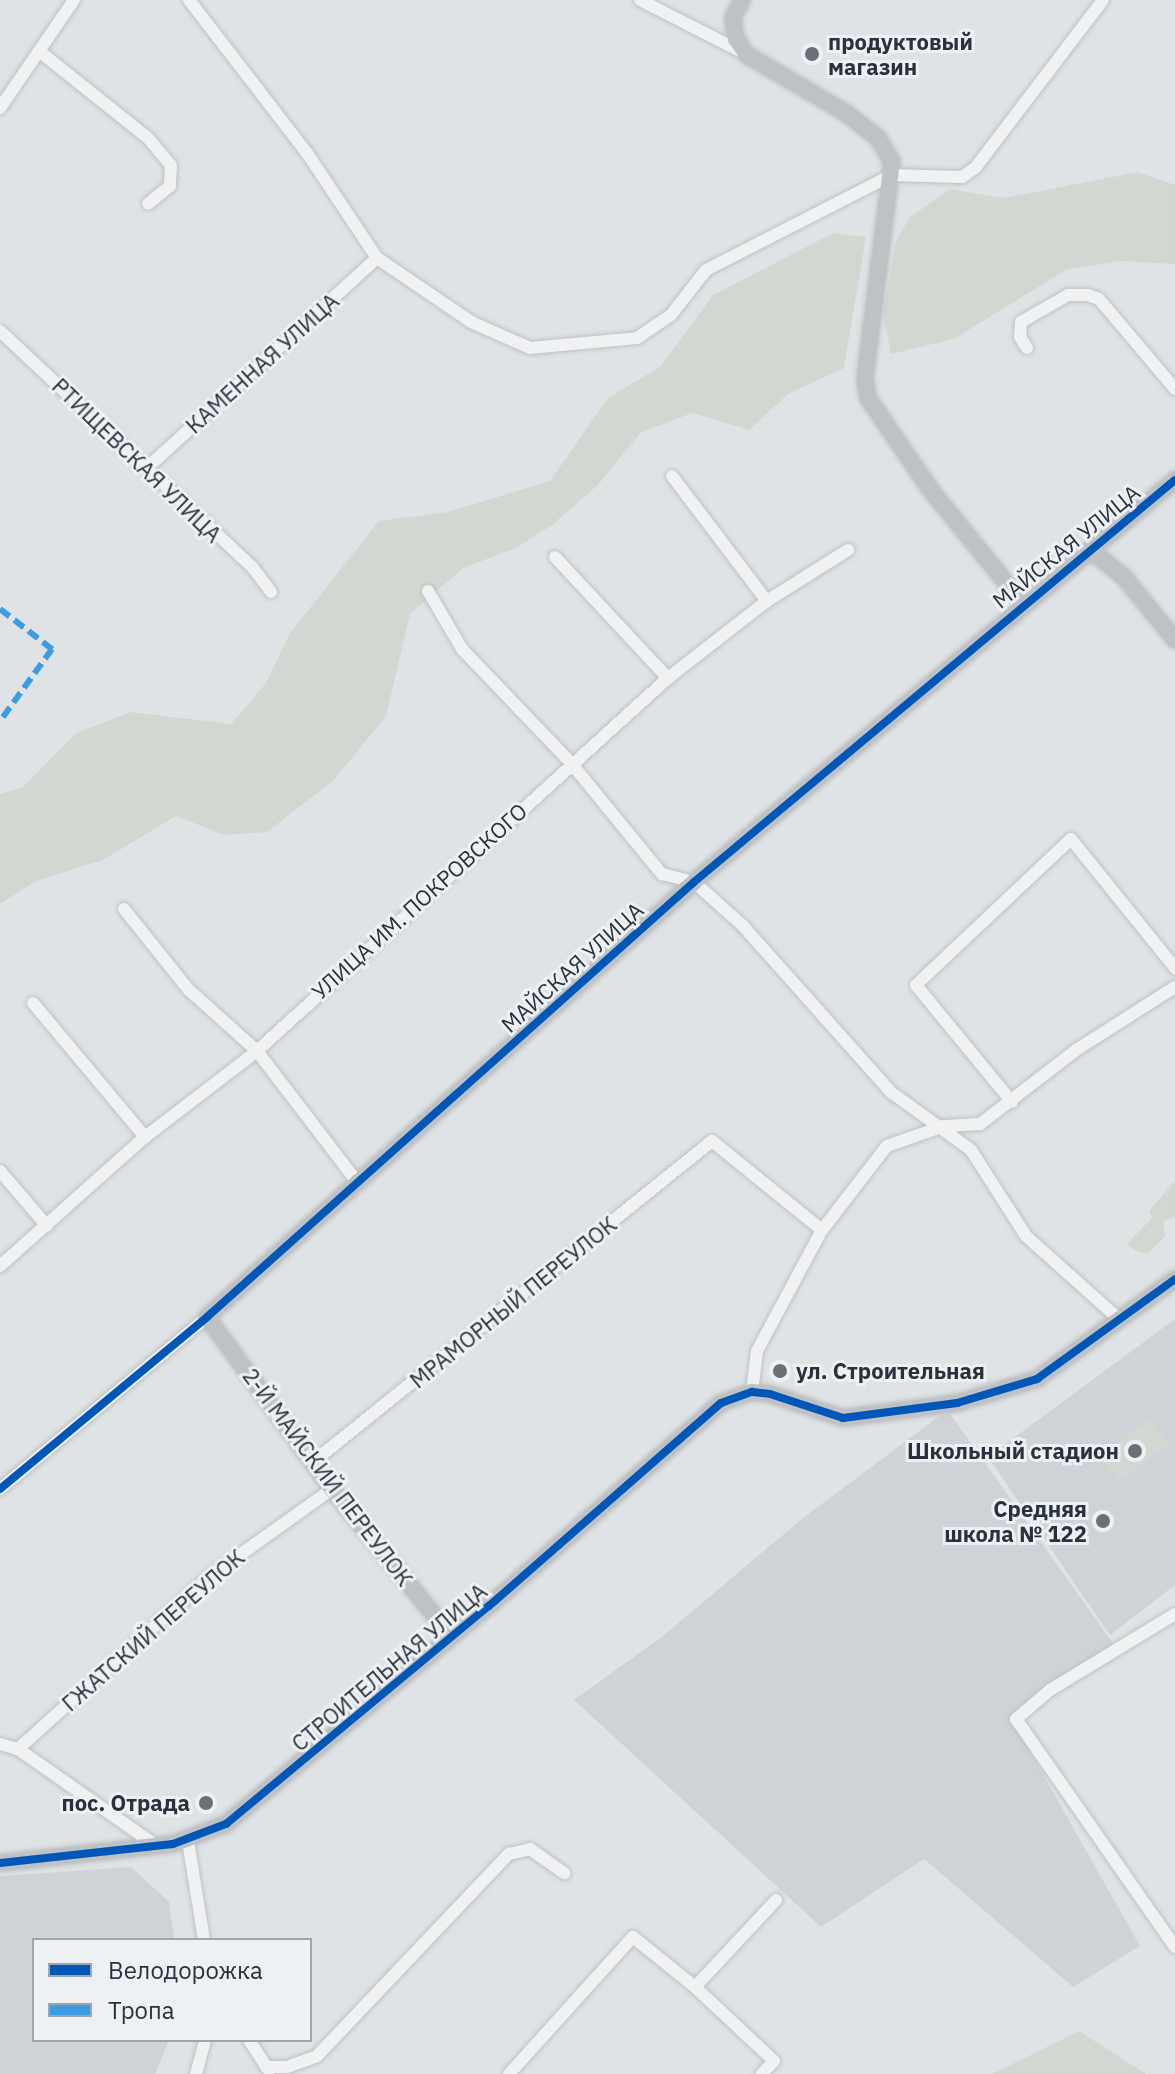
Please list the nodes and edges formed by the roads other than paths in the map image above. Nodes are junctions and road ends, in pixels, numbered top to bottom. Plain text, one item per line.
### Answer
1 (74, 0) edge
2 (189, 0) edge
3 (640, 0) edge
4 (742, 0) edge
5 (1103, 0) edge
6 (39, 51) junction
7 (747, 55) junction
8 (0, 108) edge
9 (892, 175) junction
10 (148, 204) dead end
11 (377, 258) junction
12 (0, 331) edge
13 (1027, 348) dead end
14 (1175, 389) edge
15 (148, 467) junction
16 (672, 476) dead end
17 (1175, 480) edge
18 (848, 550) dead end
19 (1090, 550) junction
20 (555, 557) dead end
21 (428, 591) dead end
22 (271, 592) dead end
23 (767, 601) junction
24 (1023, 604) junction
25 (1175, 640) edge
26 (668, 678) junction
27 (570, 761) junction
28 (694, 882) junction
29 (124, 909) dead end
30 (1175, 968) edge
31 (1175, 987) edge
32 (33, 1003) dead end
33 (257, 1051) junction
34 (1012, 1102) junction
35 (944, 1126) junction
36 (145, 1137) junction
37 (0, 1171) edge
38 (358, 1183) junction
39 (47, 1226) junction
40 (822, 1230) junction
41 (0, 1266) edge
42 (1175, 1279) edge
43 (207, 1317) junction
44 (1121, 1321) junction
45 (752, 1392) junction
46 (313, 1462) junction
47 (0, 1489) edge
48 (332, 1489) junction
49 (1175, 1614) edge
50 (451, 1636) junction
51 (0, 1744) edge
52 (18, 1749) junction
53 (188, 1841) junction
54 (155, 1845) junction
55 (0, 1863) edge
56 (564, 1873) dead end
57 (776, 1900) dead end
58 (204, 1938) edge
59 (1175, 1947) edge
60 (695, 1987) junction
61 (204, 2042) edge
62 (250, 2042) edge
63 (268, 2071) edge
64 (196, 2074) edge
65 (509, 2074) edge
66 (762, 2074) edge

1 - 6 street
2 - 11 street
3 - 7 street
4 - 7 street
5 - 9 street
6 - 8 street
6 - 10 street
7 - 9 street
9 - 11 street
9 - 24 street
11 - 15 street, КАМЕННАЯ УЛИЦА
12 - 15 street, РТИЩЕВСКАЯ УЛИЦА
13 - 14 street
15 - 22 street, РТИЩЕВСКАЯ УЛИЦА
16 - 23 street
17 - 19 street, МАЙСКАЯ УЛИЦА
18 - 23 street, УЛИЦА ИМ. ПОКРОВСКОГО
19 - 24 street, МАЙСКАЯ УЛИЦА
19 - 25 street
20 - 26 street
21 - 27 street
23 - 26 street, УЛИЦА ИМ. ПОКРОВСКОГО
24 - 28 street, МАЙСКАЯ УЛИЦА
26 - 27 street, УЛИЦА ИМ. ПОКРОВСКОГО
27 - 28 street
27 - 33 street, УЛИЦА ИМ. ПОКРОВСКОГО
28 - 35 street
28 - 38 street, МАЙСКАЯ УЛИЦА
29 - 33 street
30 - 34 street
31 - 34 street
32 - 36 street
33 - 36 street, УЛИЦА ИМ. ПОКРОВСКОГО
33 - 38 street
34 - 35 street
35 - 40 street
35 - 44 street
36 - 39 street, УЛИЦА ИМ. ПОКРОВСКОГО
37 - 39 street
38 - 43 street, МАЙСКАЯ УЛИЦА
39 - 41 street, УЛИЦА ИМ. ПОКРОВСКОГО
40 - 45 street
40 - 46 street, МРАМОРНЫЙ ПЕРЕУЛОК
42 - 44 street
43 - 46 street, 2-Й МАЙСКИЙ ПЕРЕУЛОК
43 - 47 street, МАЙСКАЯ УЛИЦА
44 - 45 street
45 - 50 street, СТРОИТЕЛЬНАЯ УЛИЦА
46 - 48 street, 2-Й МАЙСКИЙ ПЕРЕУЛОК
48 - 50 street, 2-Й МАЙСКИЙ ПЕРЕУЛОК
48 - 52 street, ГЖАТСКИЙ ПЕРЕУЛОК
49 - 59 street
50 - 53 street, СТРОИТЕЛЬНАЯ УЛИЦА
51 - 52 street
52 - 54 street
53 - 54 street, СТРОИТЕЛЬНАЯ УЛИЦА
53 - 58 street
54 - 55 street, СТРОИТЕЛЬНАЯ УЛИЦА
56 - 63 street
57 - 60 street
60 - 65 street
60 - 66 street
61 - 64 street
62 - 63 street

